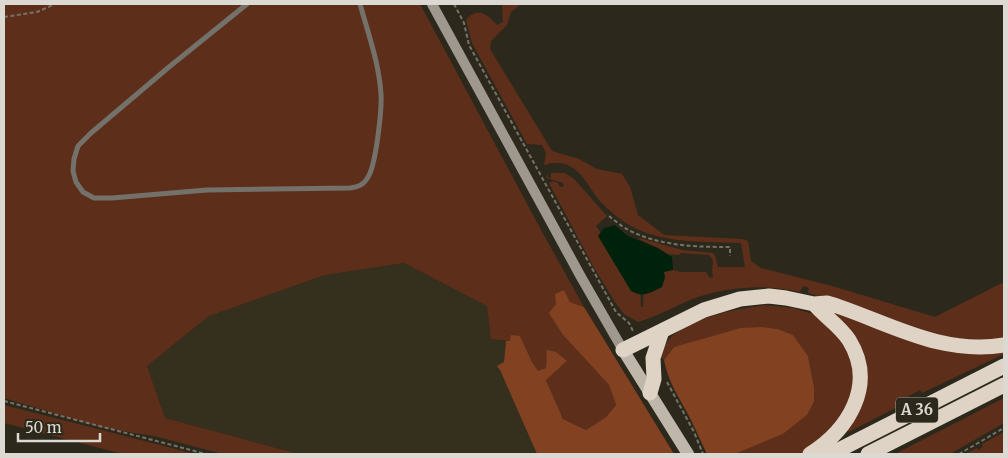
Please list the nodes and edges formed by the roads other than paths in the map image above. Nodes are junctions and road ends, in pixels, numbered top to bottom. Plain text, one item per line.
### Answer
1 (247, 4) edge
2 (360, 4) edge
3 (432, 4) edge
4 (814, 304) junction
5 (662, 331) junction
6 (1004, 344) edge
7 (623, 350) junction
8 (1004, 366) edge
9 (1004, 385) edge
10 (650, 394) junction
11 (688, 454) edge
12 (810, 454) edge
13 (831, 454) edge
14 (868, 454) edge

1 - 2 lane
3 - 7 main road
4 - 5 highway
4 - 6 highway
4 - 12 highway
5 - 7 highway
5 - 10 highway
7 - 10 main road
8 - 13 highway, A 36
9 - 14 highway, A 36
10 - 11 main road

